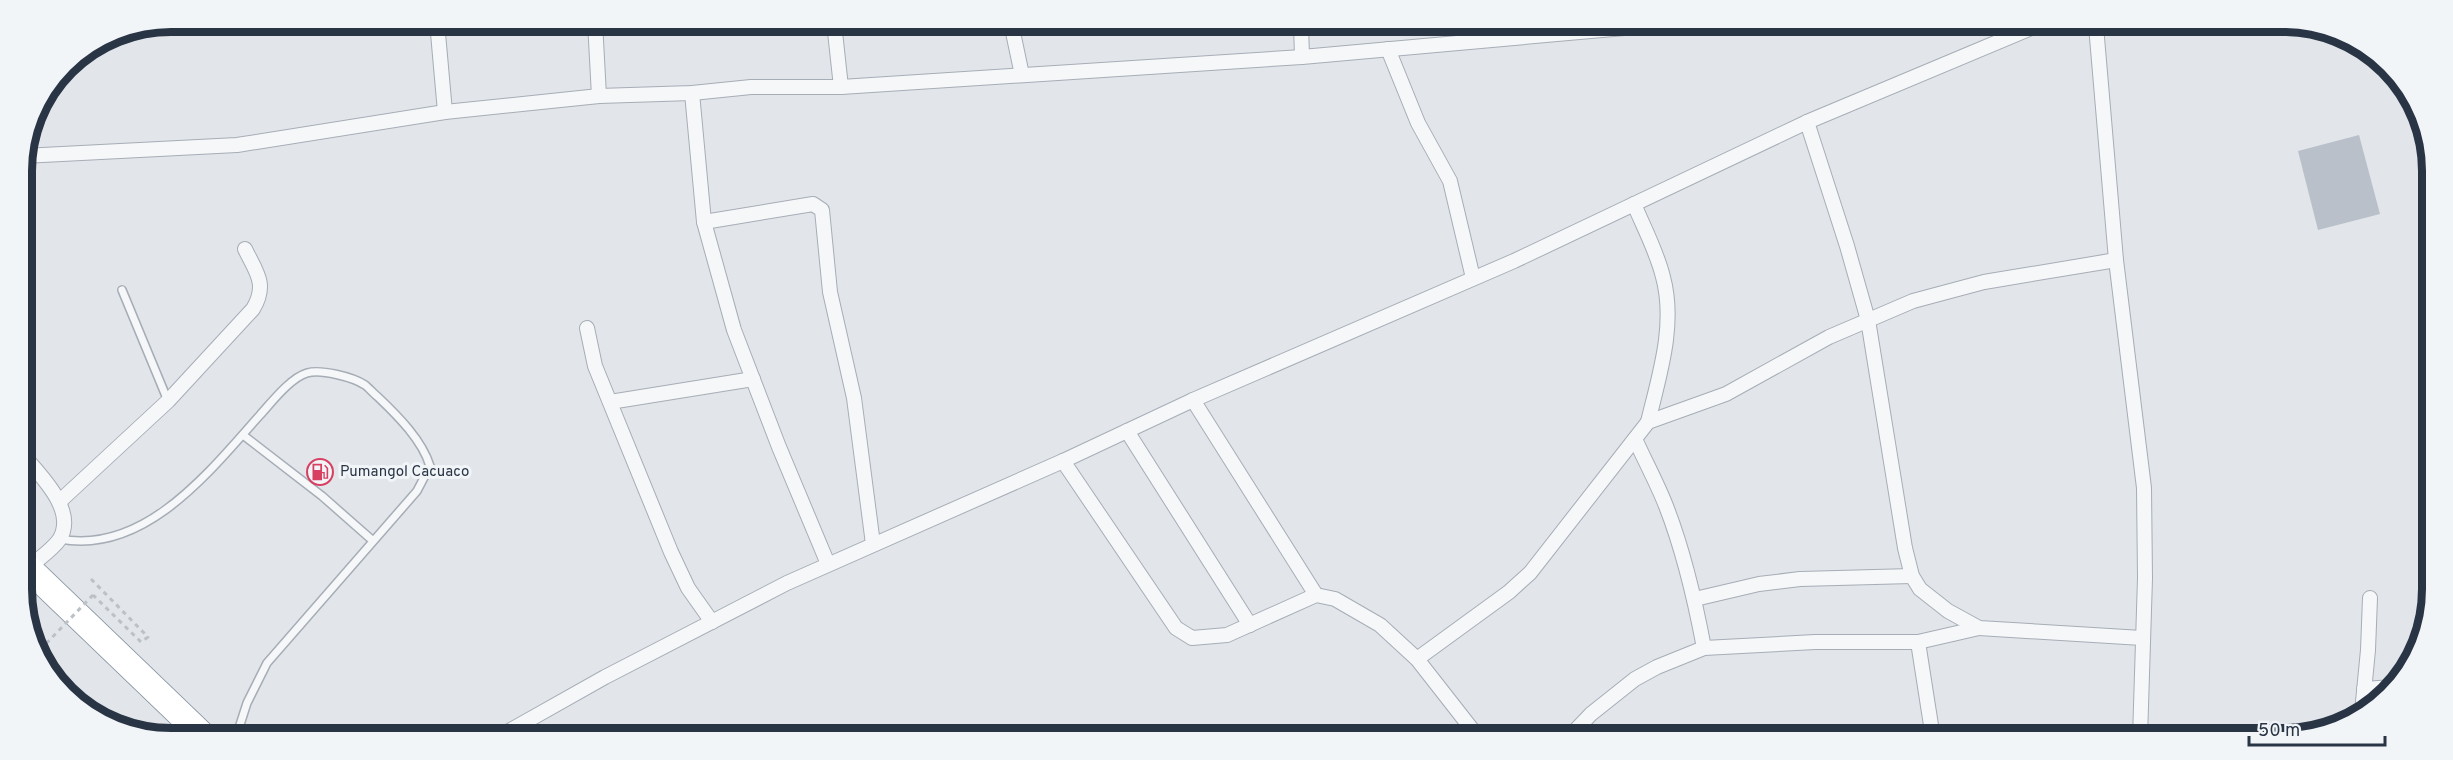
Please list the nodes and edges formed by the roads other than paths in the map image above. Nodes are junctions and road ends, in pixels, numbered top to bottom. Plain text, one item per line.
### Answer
1 (438, 32) edge
2 (596, 32) edge
3 (835, 32) edge
4 (1013, 32) edge
5 (1301, 32) edge
6 (1510, 32) edge
7 (2022, 32) edge
8 (2097, 32) edge
9 (1388, 49) junction
10 (1302, 57) junction
11 (1022, 75) junction
12 (841, 87) junction
13 (692, 93) junction
14 (599, 96) junction
15 (445, 112) junction
16 (1806, 122) junction
17 (33, 156) edge
18 (1634, 204) junction
19 (704, 222) junction
20 (245, 249) dead end
21 (2116, 260) junction
22 (1473, 278) junction
23 (122, 291) dead end
24 (1868, 320) junction
25 (587, 328) dead end
26 (753, 379) junction
27 (1193, 400) junction
28 (168, 401) junction
29 (610, 402) junction
30 (1648, 422) junction
31 (1127, 431) junction
32 (243, 435) junction
33 (1635, 439) junction
34 (1063, 461) junction
35 (32, 466) edge
36 (60, 501) junction
37 (60, 539) junction
38 (372, 540) junction
39 (873, 544) junction
40 (32, 561) edge
41 (828, 564) junction
42 (32, 572) edge
43 (1912, 576) junction
44 (1316, 595) junction
45 (2370, 598) dead end
46 (1695, 599) junction
47 (712, 622) junction
48 (1250, 625) junction
49 (1979, 628) junction
50 (2142, 638) junction
51 (1918, 642) junction
52 (1704, 648) junction
53 (1417, 659) junction
54 (2381, 688) edge
55 (2364, 689) junction
56 (2363, 703) edge
57 (195, 728) edge
58 (239, 728) edge
59 (514, 728) edge
60 (1471, 728) edge
61 (1578, 728) edge
62 (1931, 728) edge
63 (2140, 728) edge

1 - 15 street
2 - 14 street
3 - 12 street
4 - 11 street
5 - 10 street
6 - 9 street
7 - 16 street
8 - 21 street
9 - 10 street
9 - 22 street
10 - 11 street
11 - 12 street
12 - 13 street
13 - 14 street
13 - 19 street
14 - 15 street
15 - 17 street
16 - 18 street
16 - 24 street
18 - 22 street
18 - 30 street
19 - 26 street
19 - 39 street
20 - 28 street
21 - 24 street
21 - 50 street
22 - 27 street
23 - 28 lane
24 - 30 street
24 - 43 street
25 - 29 street
26 - 29 street
26 - 41 street
27 - 31 street
27 - 44 street
28 - 36 street
29 - 47 street
30 - 33 street
31 - 34 street
31 - 48 street
32 - 37 lane
32 - 38 lane
32 - 38 lane
33 - 46 street
33 - 53 street
34 - 39 street
34 - 48 street
35 - 36 street
36 - 37 street
37 - 40 street
38 - 58 lane
39 - 41 street
41 - 47 street
42 - 57 highway
43 - 46 street
43 - 49 street
44 - 48 street
44 - 53 street
45 - 55 street
46 - 52 street
47 - 59 street
49 - 50 street
49 - 51 street
50 - 63 street
51 - 52 street
51 - 62 street
52 - 61 street
53 - 60 street
54 - 55 street
55 - 56 street

